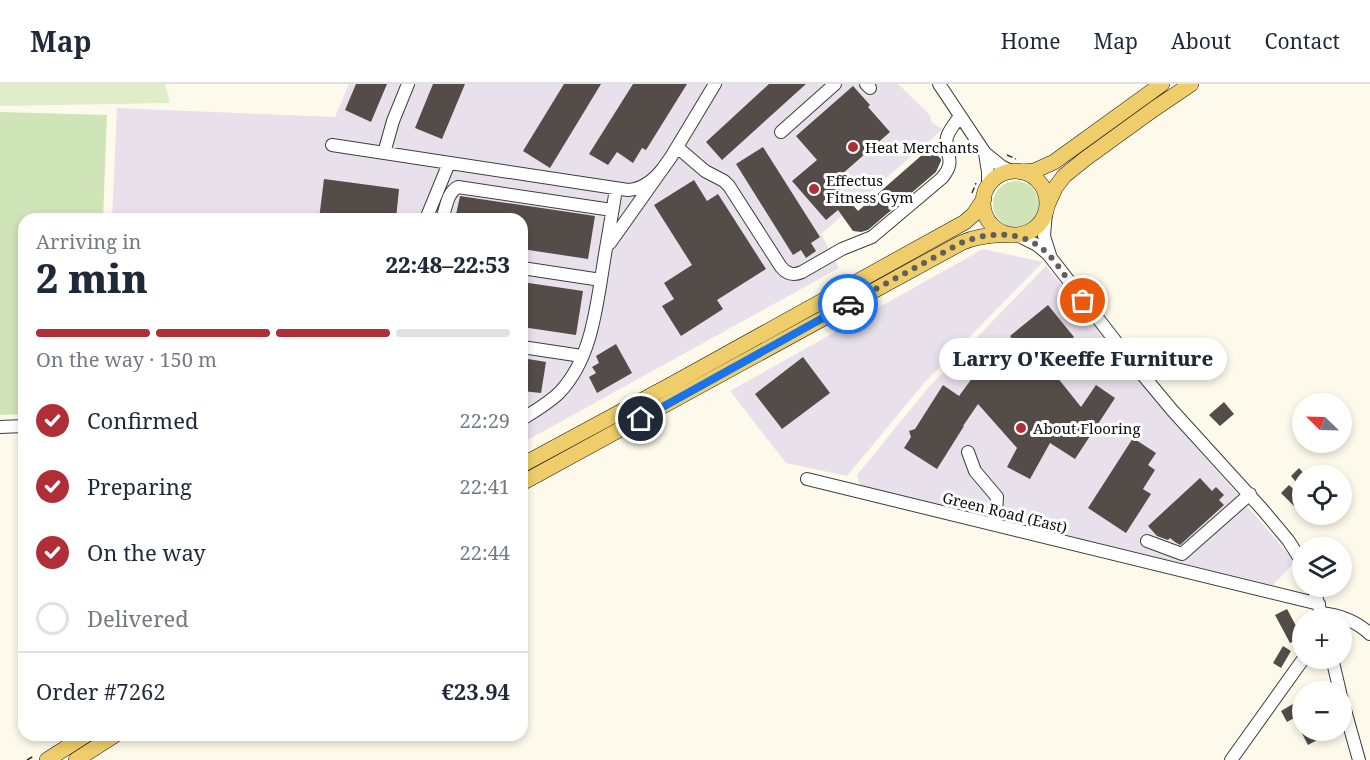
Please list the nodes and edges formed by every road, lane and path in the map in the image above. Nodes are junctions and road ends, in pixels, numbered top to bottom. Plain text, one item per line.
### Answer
1 (408, 84) edge
2 (715, 84) edge
3 (835, 84) edge
4 (939, 84) edge
5 (1162, 84) edge
6 (1191, 84) edge
7 (960, 116) junction
8 (781, 132) dead end
9 (332, 145) dead end
10 (677, 147) junction
11 (384, 153) junction
12 (990, 157) junction
13 (449, 163) junction
14 (664, 167) junction
15 (1016, 168) junction
16 (616, 189) junction
17 (979, 192) junction
18 (612, 210) junction
19 (1046, 211) junction
20 (428, 213) edge
21 (444, 213) edge
22 (1014, 235) junction
23 (605, 256) junction
24 (1053, 260) junction
25 (528, 269) edge
26 (601, 280) junction
27 (528, 347) edge
28 (582, 356) junction
29 (528, 415) edge
30 (18, 426) edge
31 (0, 427) edge
32 (968, 452) dead end
33 (528, 462) edge
34 (807, 479) dead end
35 (528, 480) edge
36 (1250, 495) junction
37 (994, 524) junction
38 (1147, 541) dead end
39 (1292, 548) edge
40 (1311, 609) edge
41 (1352, 621) edge
42 (1370, 634) edge
43 (1296, 669) edge
44 (1352, 736) edge
45 (77, 741) edge
46 (106, 741) edge
47 (47, 760) edge
48 (76, 760) edge
49 (1231, 760) edge
50 (1359, 760) edge

1 - 11 street
2 - 10 street
3 - 8 street
4 - 7 street
5 - 15 main road
6 - 19 main road
7 - 10 street
7 - 12 street
9 - 11 street
10 - 14 street
11 - 13 street
12 - 15 street
12 - 15 path
12 - 17 street
13 - 16 street
13 - 20 street
14 - 16 street
14 - 23 street
15 - 17 main road
15 - 19 main road
16 - 18 street
17 - 22 main road
17 - 33 main road
18 - 21 street
18 - 23 street
19 - 22 main road
19 - 24 street
22 - 24 street
22 - 35 main road
23 - 26 street
24 - 36 street
25 - 26 street
26 - 28 street
27 - 28 street
28 - 29 street
30 - 31 street
32 - 37 street
34 - 37 street, Green Road (East)
36 - 38 street
36 - 39 street
37 - 40 street, Green Road (East)
41 - 42 street
43 - 49 street
44 - 50 street
45 - 47 main road
46 - 48 main road

